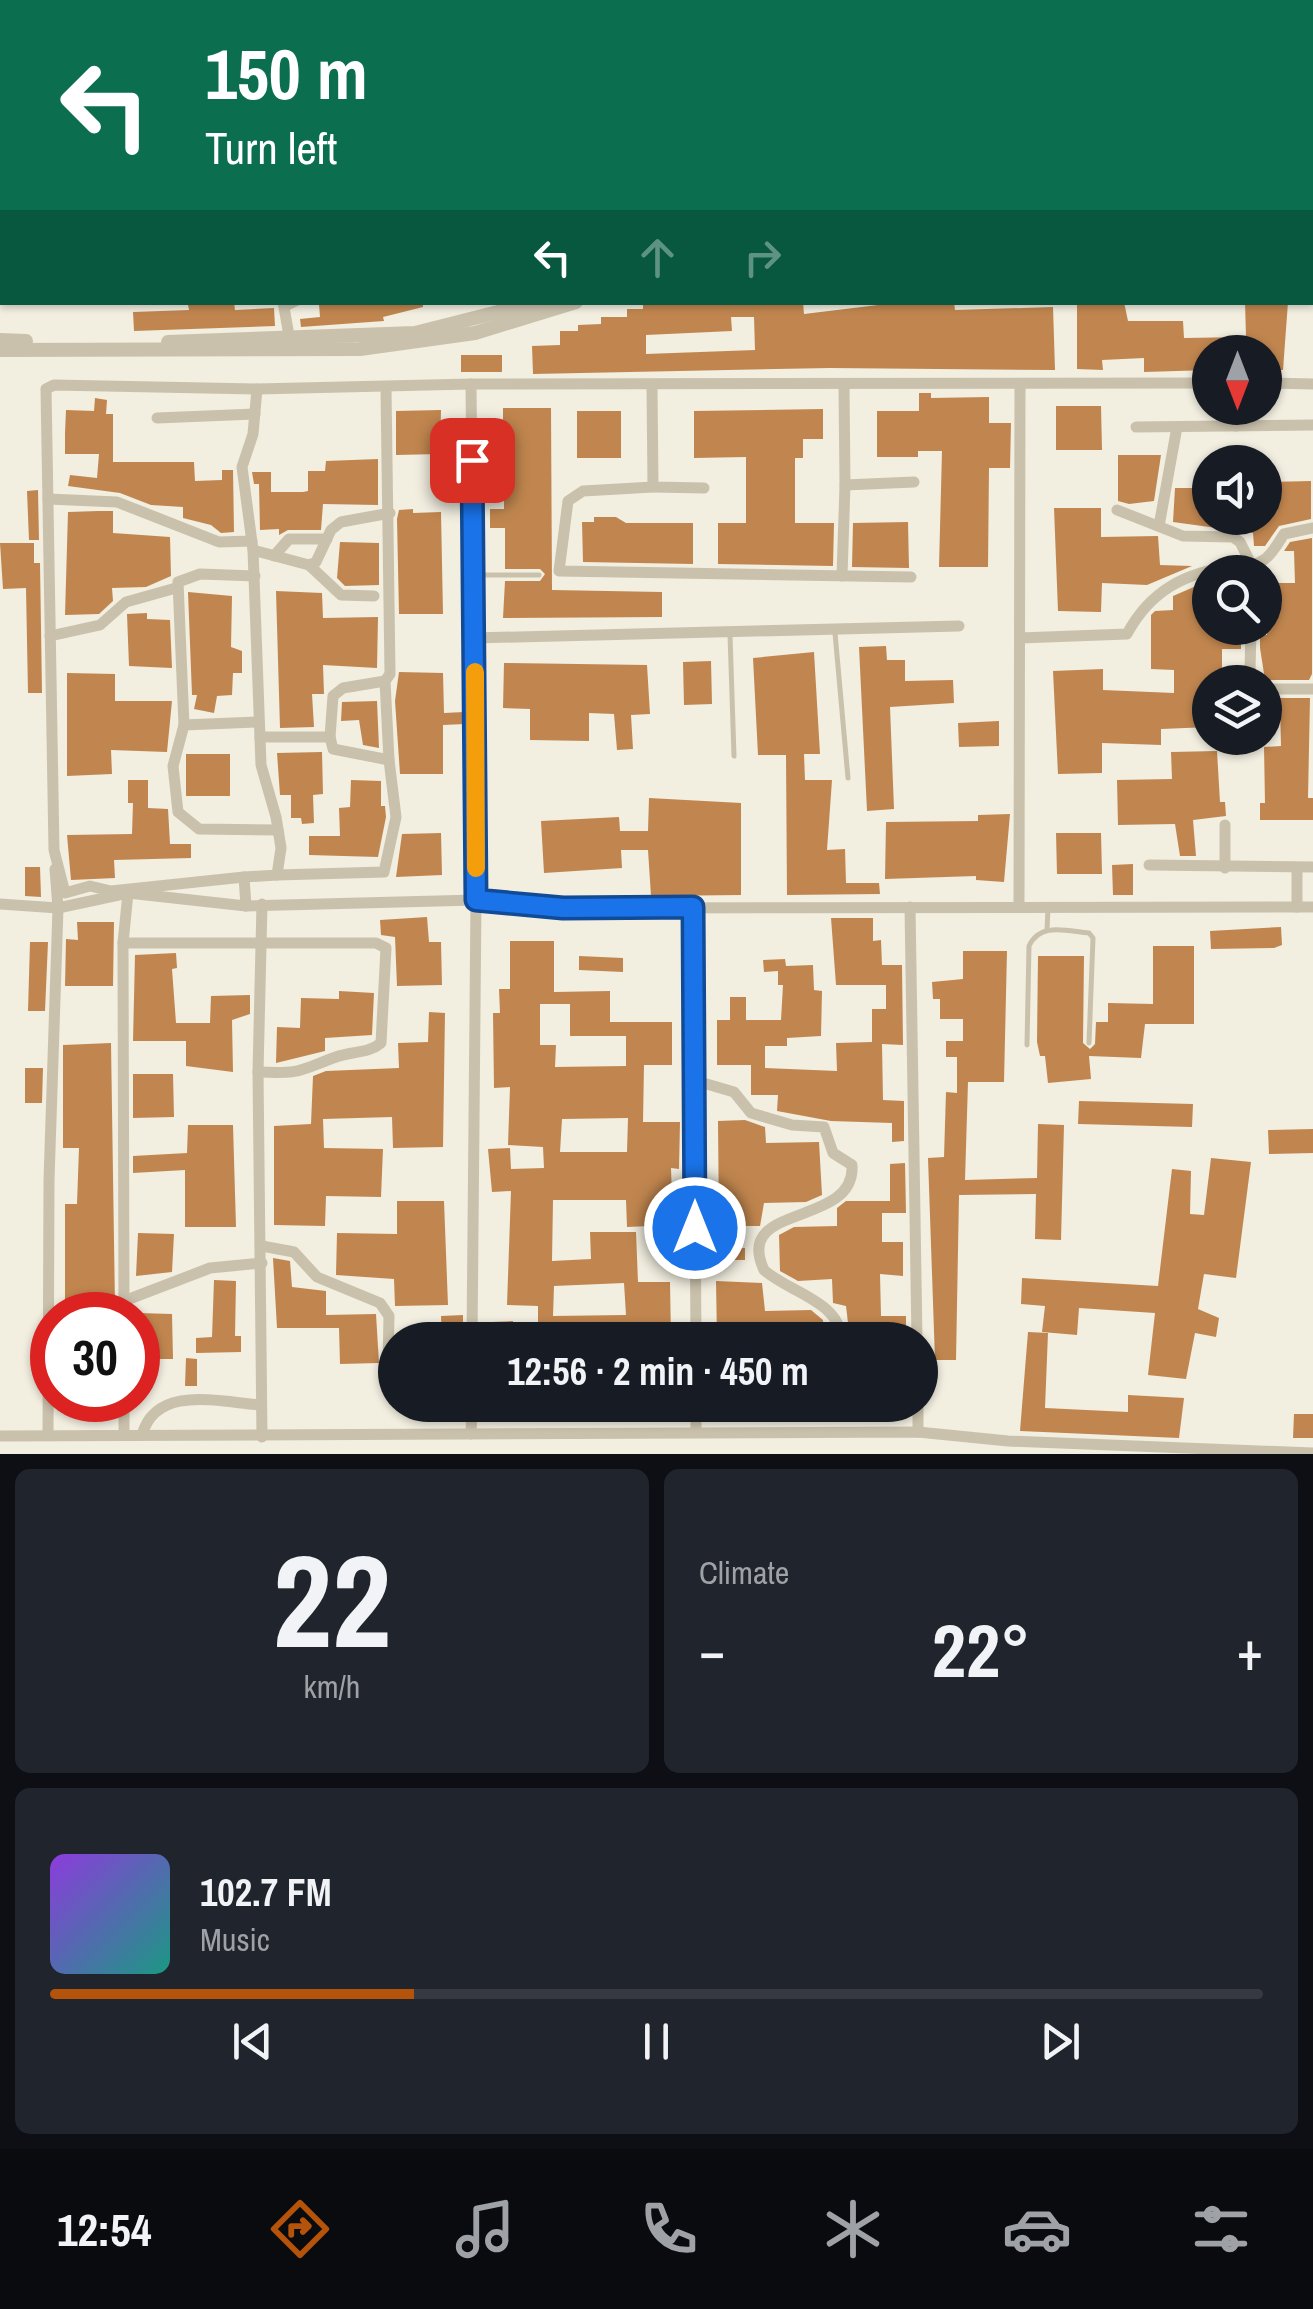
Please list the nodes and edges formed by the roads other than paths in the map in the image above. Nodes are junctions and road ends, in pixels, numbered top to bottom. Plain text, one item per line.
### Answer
1 (472, 305) edge
2 (528, 305) edge
3 (566, 305) edge
4 (284, 306) edge
5 (474, 322) junction
6 (0, 340) edge
7 (290, 341) junction
8 (0, 350) edge
9 (1282, 383) edge
10 (471, 384) junction
11 (1020, 384) junction
12 (1192, 384) edge
13 (1313, 384) edge
14 (844, 386) junction
15 (652, 387) junction
16 (256, 389) junction
17 (386, 389) junction
18 (255, 414) junction
19 (157, 418) dead end
20 (1313, 425) edge
21 (1236, 426) joint
22 (1136, 427) dead end
23 (1176, 427) junction
24 (914, 482) dead end
25 (845, 485) junction
26 (653, 487) junction
27 (704, 488) dead end
28 (48, 499) junction
29 (1117, 510) dead end
30 (390, 513) junction
31 (1159, 526) junction
32 (1313, 528) edge
33 (327, 540) junction
34 (252, 545) junction
35 (1244, 555) edge
36 (1269, 555) edge
37 (274, 556) junction
38 (309, 564) junction
39 (473, 575) junction
40 (539, 575) dead end
41 (255, 576) junction
42 (842, 576) junction
43 (910, 577) dead end
44 (1192, 577) edge
45 (176, 588) junction
46 (374, 596) dead end
47 (958, 626) dead end
48 (835, 630) junction
49 (730, 632) junction
50 (50, 636) junction
51 (474, 638) junction
52 (1020, 638) junction
53 (385, 681) junction
54 (1282, 689) edge
55 (1313, 690) edge
56 (260, 722) junction
57 (184, 725) junction
58 (260, 737) junction
59 (330, 738) junction
60 (734, 756) dead end
61 (390, 760) junction
62 (848, 778) dead end
63 (1225, 826) dead end
64 (278, 830) junction
65 (55, 852) junction
66 (1149, 865) dead end
67 (1313, 867) edge
68 (1225, 868) junction
69 (1297, 868) junction
70 (277, 875) junction
71 (244, 877) junction
72 (128, 893) junction
73 (476, 900) junction
74 (0, 904) edge
75 (262, 904) junction
76 (1019, 905) junction
77 (246, 906) junction
78 (910, 906) junction
79 (1048, 906) junction
80 (693, 907) junction
81 (1297, 907) junction
82 (1313, 907) edge
83 (58, 908) junction
84 (1047, 930) junction
85 (123, 942) junction
86 (263, 945) junction
87 (1089, 1043) dead end
88 (1026, 1045) dead end
89 (258, 1072) junction
90 (694, 1080) junction
91 (262, 1246) junction
92 (262, 1263) junction
93 (124, 1292) edge
94 (147, 1292) edge
95 (388, 1322) edge
96 (472, 1322) edge
97 (696, 1322) edge
98 (837, 1322) edge
99 (917, 1322) edge
100 (261, 1404) junction
101 (124, 1422) edge
102 (471, 1422) edge
103 (696, 1422) edge
104 (918, 1422) edge
105 (696, 1432) junction
106 (918, 1432) junction
107 (124, 1433) junction
108 (48, 1434) junction
109 (142, 1434) junction
110 (471, 1434) junction
111 (0, 1436) edge
112 (262, 1437) junction
113 (1313, 1453) edge

1 - 5 street
2 - 5 street
3 - 8 street
4 - 7 street
5 - 7 street
6 - 7 street
9 - 13 street
10 - 15 street
10 - 17 street
10 - 39 street
11 - 12 street
11 - 14 street
11 - 52 street
14 - 15 street
14 - 25 street
15 - 26 street
16 - 17 street
16 - 18 street
16 - 28 street
17 - 30 street
18 - 19 street
18 - 34 street
20 - 21 street
21 - 23 street
22 - 23 street
23 - 31 street
24 - 25 street
25 - 42 street
26 - 27 street
26 - 42 street
28 - 34 street
28 - 50 street
29 - 31 street
30 - 33 street
30 - 53 street
31 - 35 street
32 - 36 street
33 - 37 street
33 - 38 street
34 - 37 street
34 - 41 street
37 - 38 street
38 - 46 street
39 - 40 lane
39 - 51 street
41 - 45 street
41 - 56 street
42 - 43 street
44 - 52 street
45 - 50 street
45 - 57 street
47 - 48 street
48 - 49 street
48 - 62 lane
49 - 51 street
49 - 60 lane
50 - 65 street
51 - 73 street
52 - 76 street
53 - 59 street
53 - 61 street
54 - 55 street
56 - 57 street
56 - 58 street
57 - 64 street
58 - 59 street
58 - 64 street
59 - 61 street
61 - 70 street
63 - 68 street
64 - 70 street
65 - 71 street
65 - 83 street
66 - 68 street
67 - 69 street
68 - 69 street
69 - 81 street
70 - 71 street
71 - 77 street
72 - 77 street
72 - 83 street
72 - 85 street
73 - 75 street
73 - 80 street
73 - 96 street
74 - 83 street
75 - 77 street
75 - 86 street
76 - 78 street
76 - 79 street
78 - 80 street
78 - 99 street
79 - 81 street
79 - 84 lane
80 - 90 street
81 - 82 street
83 - 108 street
84 - 87 lane
84 - 88 lane
85 - 86 street
85 - 93 street
86 - 89 street
86 - 89 street
89 - 91 street
90 - 97 street
90 - 98 street
91 - 92 street
91 - 95 street
92 - 94 street
92 - 100 street
100 - 109 street
100 - 112 street
101 - 107 street
102 - 110 street
103 - 105 street
104 - 106 street
105 - 106 street
105 - 110 street
106 - 113 street
107 - 108 street
107 - 109 street
108 - 111 street
109 - 112 street
110 - 112 street

